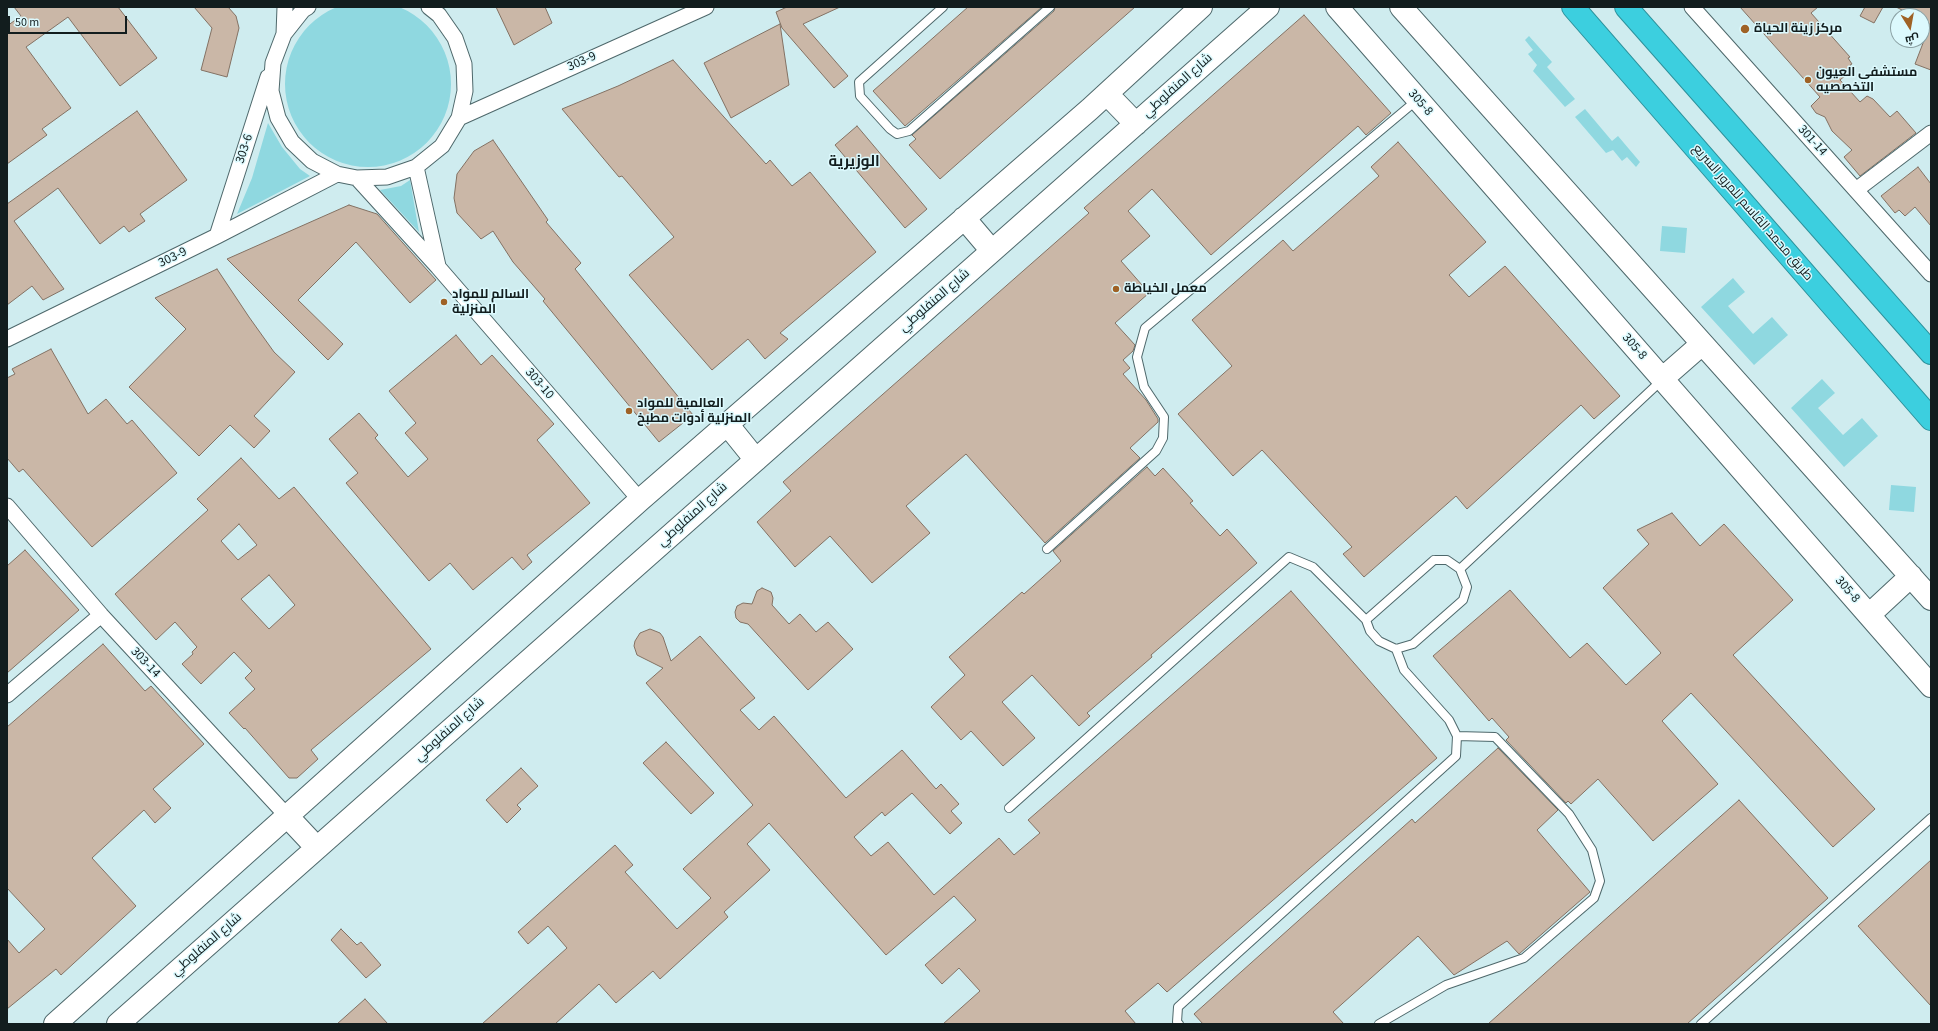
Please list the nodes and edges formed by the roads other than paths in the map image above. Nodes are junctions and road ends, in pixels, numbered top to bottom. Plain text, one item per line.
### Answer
1 (285, 7) edge
2 (308, 7) edge
3 (429, 7) edge
4 (706, 7) edge
5 (943, 7) edge
6 (1050, 7) edge
7 (1201, 7) edge
8 (1268, 7) edge
9 (1336, 7) edge
10 (1401, 7) edge
11 (1573, 7) edge
12 (1626, 7) edge
13 (1692, 7) edge
14 (284, 34) junction
15 (273, 63) junction
16 (1107, 94) junction
17 (1418, 100) junction
18 (459, 118) junction
19 (1136, 124) junction
20 (1931, 133) edge
21 (416, 166) junction
22 (337, 174) junction
23 (357, 178) junction
24 (1856, 190) junction
25 (964, 218) junction
26 (217, 236) junction
27 (992, 251) junction
28 (438, 267) junction
29 (1931, 274) edge
30 (7, 339) edge
31 (1702, 344) junction
32 (1931, 353) edge
33 (1662, 379) junction
34 (1931, 419) edge
35 (727, 424) junction
36 (756, 460) junction
37 (640, 500) junction
38 (7, 506) edge
39 (1047, 549) dead end
40 (1460, 569) junction
41 (1910, 576) junction
42 (1931, 599) edge
43 (101, 615) junction
44 (1869, 615) junction
45 (1366, 620) junction
46 (1396, 649) junction
47 (1931, 686) edge
48 (7, 695) edge
49 (1457, 736) junction
50 (1009, 808) dead end
51 (287, 816) junction
52 (1931, 818) edge
53 (317, 848) junction
54 (55, 1024) edge
55 (118, 1024) edge
56 (1179, 1024) edge
57 (1379, 1024) edge
58 (1701, 1024) edge

1 - 14 street
2 - 14 street
3 - 18 street
4 - 18 street, 303-9
5 - 6 lane
7 - 16 street
8 - 19 street, شارع المنفلوطي
9 - 17 street, 305-8
10 - 31 street
11 - 34 highway, طريق محمد القاسم للمرور السريع
12 - 32 highway
13 - 24 street, 301-14
14 - 15 street
15 - 22 street
15 - 26 street, 303-6
16 - 19 street
16 - 25 street
17 - 33 street, 305-8
17 - 39 lane
18 - 21 street
19 - 27 street, شارع المنفلوطي
20 - 24 street
21 - 23 street
21 - 28 street, 303-10
22 - 23 street
22 - 26 street, 303-9
23 - 28 street, 303-10
24 - 29 street, 301-14
25 - 27 street
25 - 35 street
26 - 30 street, 303-9
27 - 36 street, شارع المنفلوطي
28 - 37 street, 303-10
31 - 33 street
31 - 41 street
33 - 40 lane
33 - 44 street, 305-8
35 - 36 street
35 - 37 street
36 - 53 street, شارع المنفلوطي
37 - 51 street
38 - 43 street, 303-14
40 - 45 lane
40 - 46 lane
41 - 42 street
41 - 44 street
43 - 48 street
43 - 51 street, 303-14
44 - 47 street, 305-8
45 - 46 lane
45 - 50 lane
46 - 49 lane
49 - 56 lane
49 - 57 lane
51 - 53 street
51 - 54 street
52 - 58 lane
53 - 55 street, شارع المنفلوطي

